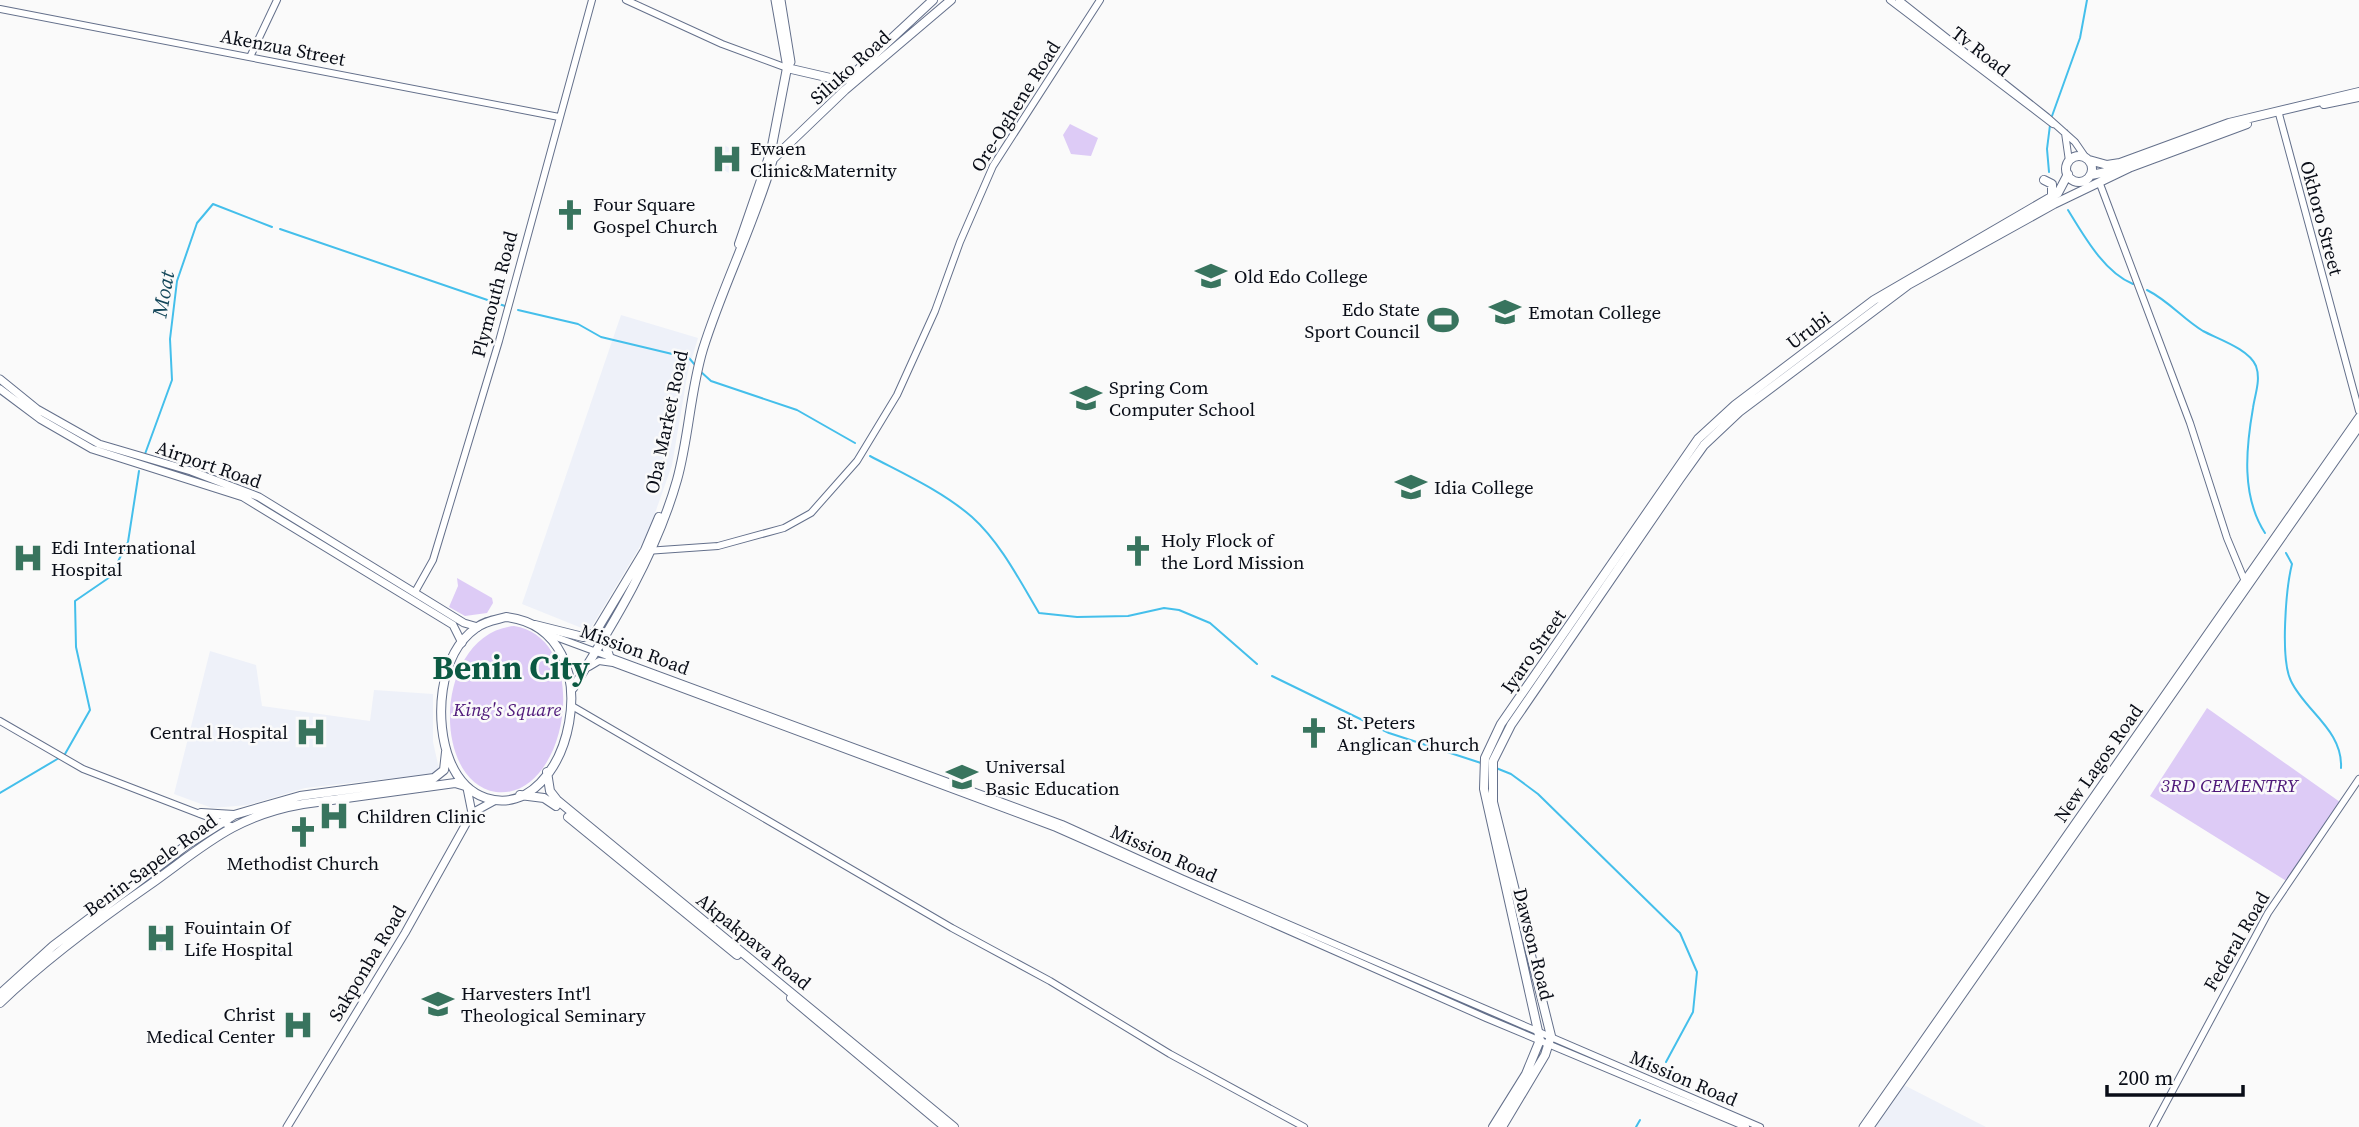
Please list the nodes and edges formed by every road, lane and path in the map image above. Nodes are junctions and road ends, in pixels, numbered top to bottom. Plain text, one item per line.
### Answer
1 (277, 0) edge
2 (592, 0) edge
3 (626, 0) edge
4 (775, 0) edge
5 (781, 0) edge
6 (933, 0) edge
7 (951, 0) edge
8 (1100, 0) edge
9 (1890, 0) edge
10 (1899, 0) edge
11 (0, 9) edge
12 (250, 57) junction
13 (787, 68) junction
14 (2359, 92) edge
15 (2359, 97) edge
16 (2278, 114) junction
17 (559, 117) junction
18 (2054, 125) junction
19 (2065, 133) junction
20 (775, 134) junction
21 (791, 143) junction
22 (772, 155) junction
23 (2087, 159) junction
24 (2069, 161) junction
25 (2131, 167) junction
26 (2067, 174) junction
27 (2091, 175) junction
28 (2044, 180) dead end
29 (2082, 181) junction
30 (2100, 184) junction
31 (2053, 200) junction
32 (0, 379) edge
33 (0, 389) edge
34 (2359, 411) edge
35 (2359, 417) edge
36 (2359, 426) edge
37 (648, 551) junction
38 (1616, 566) junction
39 (2244, 579) junction
40 (415, 592) junction
41 (535, 625) junction
42 (478, 627) junction
43 (607, 629) junction
44 (545, 633) junction
45 (462, 643) junction
46 (594, 650) junction
47 (609, 656) junction
48 (574, 686) junction
49 (572, 706) junction
50 (0, 721) edge
51 (446, 752) junction
52 (1489, 760) junction
53 (547, 772) junction
54 (2359, 779) edge
55 (466, 787) junction
56 (520, 795) junction
57 (494, 800) junction
58 (472, 813) junction
59 (203, 815) junction
60 (234, 815) junction
61 (221, 827) junction
62 (0, 994) edge
63 (0, 1003) edge
64 (1540, 1037) junction
65 (1551, 1040) junction
66 (288, 1127) edge
67 (945, 1127) edge
68 (954, 1127) edge
69 (1304, 1127) edge
70 (1493, 1127) edge
71 (1502, 1127) edge
72 (1746, 1127) edge
73 (1760, 1127) edge
74 (1863, 1127) edge
75 (1870, 1127) edge
76 (2153, 1127) edge

1 - 12 street
2 - 17 street, Plymouth Road
3 - 13 street
4 - 13 main road
5 - 13 main road
6 - 13 main road, Siluko Road
7 - 21 main road, Siluko Road
8 - 37 street, Ore-Oghene Road
9 - 18 street, Tv Road
10 - 18 street, Tv Road
11 - 12 street, Akenzua Street
12 - 17 street, Akenzua Street
13 - 20 main road, Oba Market Road
14 - 23 main road
15 - 16 main road
16 - 25 main road
16 - 34 street, Okhoro Street
17 - 40 street, Plymouth Road
18 - 19 street, Tv Road
19 - 23 street, Tv Road
19 - 24 street
20 - 21 main road
20 - 22 main road, Oba Market Road
21 - 22 main road, Siluko Road
22 - 37 main road, Oba Market Road
23 - 24 main road
23 - 27 main road
24 - 26 main road
25 - 27 main road
25 - 30 main road
26 - 29 main road
26 - 31 main road, Urubi
27 - 29 main road
28 - 31 main road
29 - 31 main road
30 - 31 main road
30 - 39 street
31 - 38 main road, Urubi
31 - 38 main road, Urubi
32 - 40 main road, Airport Road
33 - 45 main road, Airport Road
35 - 39 main road, New Lagos Road
36 - 75 main road, New Lagos Road
37 - 41 main road, Oba Market Road
37 - 43 main road, Oba Market Road
38 - 52 main road, Iyaro Street
39 - 74 main road, New Lagos Road
40 - 42 main road, Airport Road
41 - 42 main road
41 - 44 main road
42 - 45 main road
43 - 46 main road, Oba Market Road
43 - 47 main road
44 - 46 street, Mission Road
44 - 48 main road
45 - 51 main road
46 - 47 street, Mission Road
46 - 48 main road, Oba Market Road
47 - 64 street, Mission Road
48 - 49 main road
48 - 64 street, Mission Road
49 - 53 main road
49 - 69 street
50 - 59 street
51 - 55 main road
51 - 60 main road, Benin-Sapele Road
52 - 64 main road, Dawson Road
52 - 65 main road, Dawson Road
53 - 56 main road
53 - 68 main road, Akpakpava Road
54 - 76 street, Federal Road
55 - 57 main road
55 - 58 main road
55 - 61 main road, Benin-Sapele Road
56 - 57 main road
56 - 67 main road, Akpakpava Road
57 - 58 main road
58 - 66 main road, Sakponba Road
59 - 60 main road
59 - 61 main road
59 - 61 street
60 - 61 main road, Benin-Sapele Road
61 - 62 main road, Benin-Sapele Road
61 - 63 main road, Benin-Sapele Road
64 - 65 street, Mission Road
64 - 70 main road
65 - 71 main road
65 - 72 street, Mission Road
65 - 73 street, Mission Road

